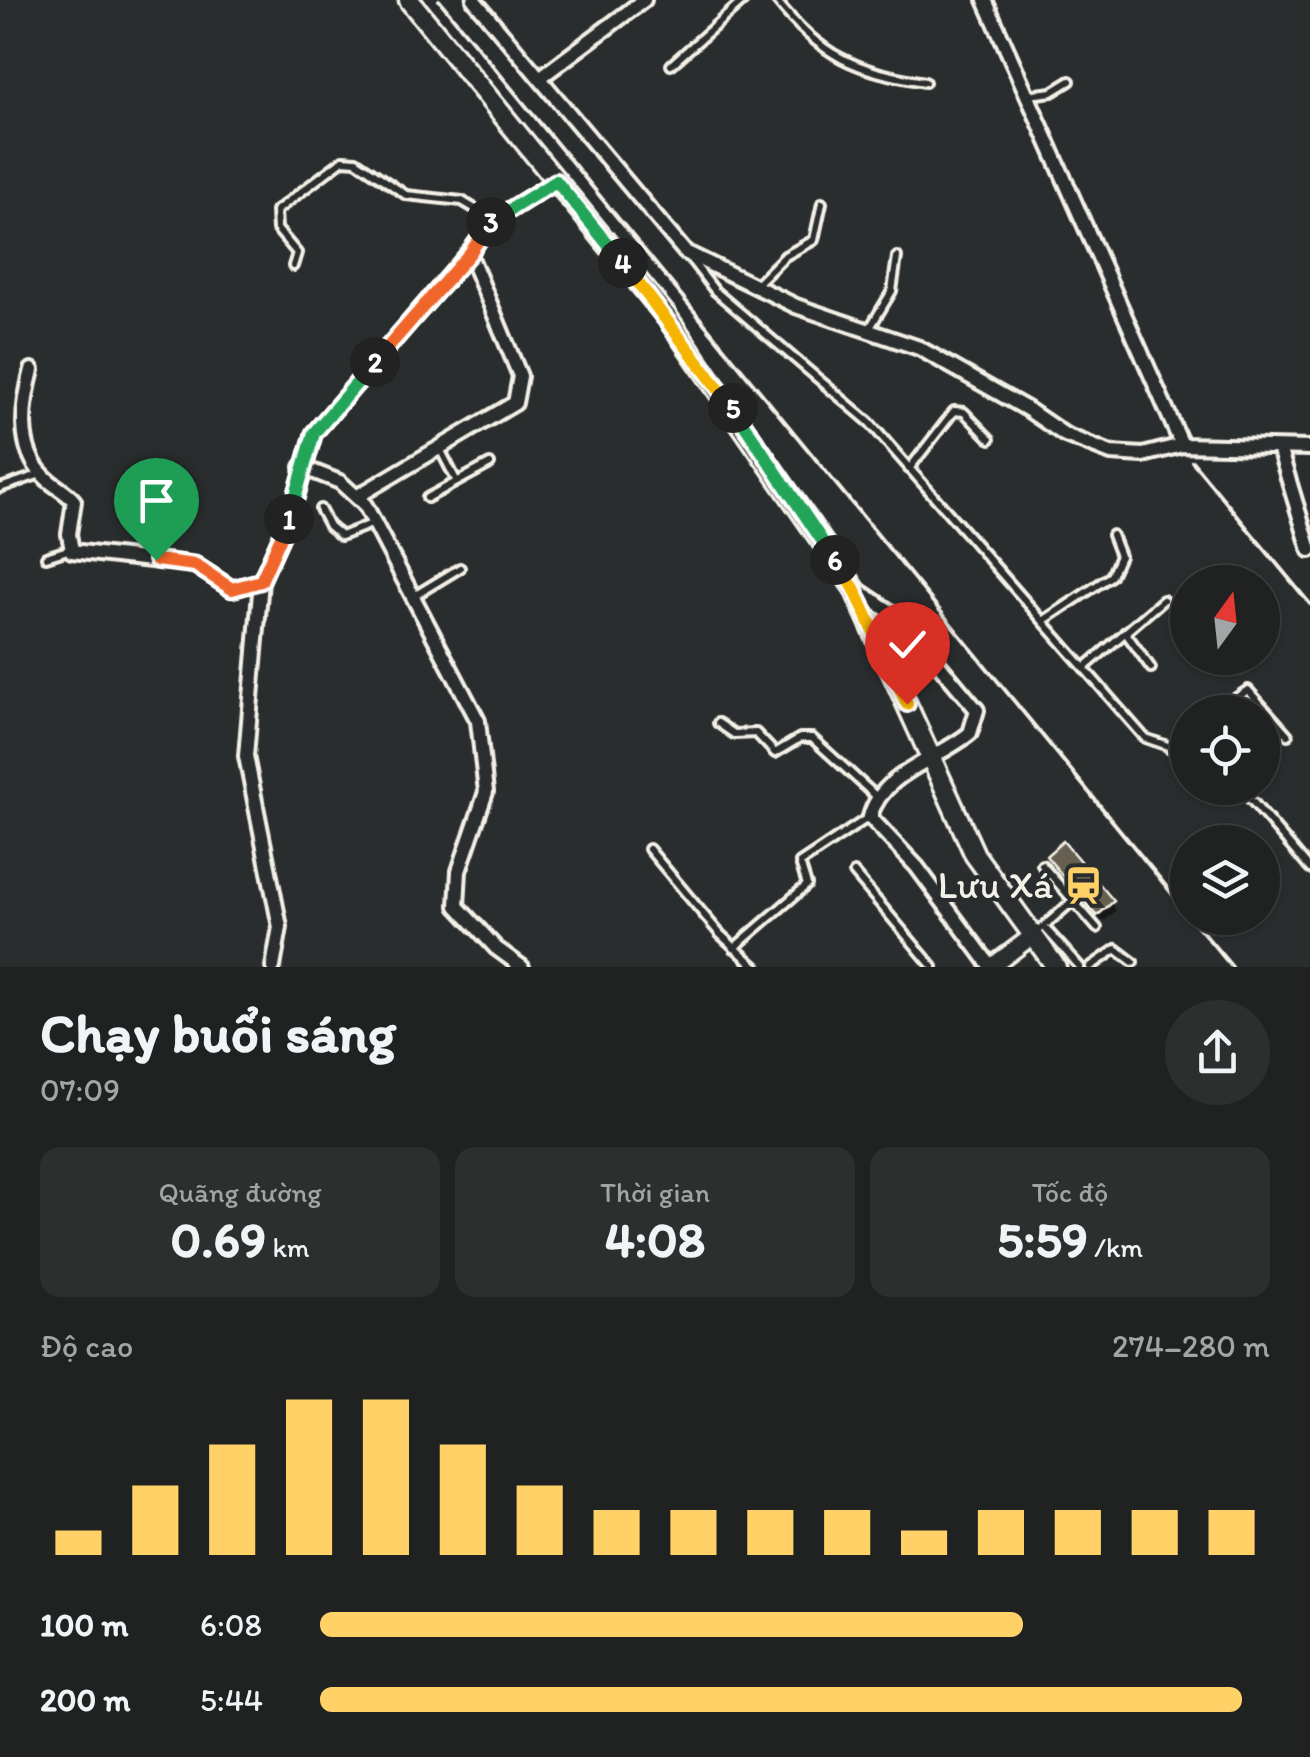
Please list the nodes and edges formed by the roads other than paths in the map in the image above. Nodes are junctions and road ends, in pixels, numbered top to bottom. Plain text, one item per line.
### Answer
1 (409, 0) edge
2 (474, 0) edge
3 (644, 0) edge
4 (744, 0) edge
5 (776, 0) edge
6 (984, 0) edge
7 (671, 65) dead end
8 (541, 77) junction
9 (1070, 81) dead end
10 (925, 82) dead end
11 (1028, 95) junction
12 (556, 181) junction
13 (822, 202) dead end
14 (493, 220) junction
15 (686, 252) junction
16 (470, 253) junction
17 (897, 257) dead end
18 (293, 266) dead end
19 (755, 286) junction
20 (867, 332) junction
21 (32, 370) dead end
22 (990, 438) dead end
23 (1182, 445) junction
24 (440, 448) junction
25 (1279, 448) junction
26 (1310, 448) edge
27 (490, 464) dead end
28 (302, 468) junction
29 (910, 469) junction
30 (41, 474) junction
31 (457, 482) junction
32 (0, 488) edge
33 (358, 496) junction
34 (427, 498) dead end
35 (320, 509) dead end
36 (374, 523) junction
37 (1112, 534) dead end
38 (71, 550) junction
39 (1310, 550) edge
40 (46, 557) dead end
41 (460, 568) dead end
42 (261, 581) junction
43 (854, 588) junction
44 (412, 597) junction
45 (1163, 600) dead end
46 (1043, 621) junction
47 (1125, 632) junction
48 (1084, 668) junction
49 (1151, 668) dead end
50 (718, 723) dead end
51 (1280, 726) edge
52 (1288, 735) dead end
53 (1169, 750) edge
54 (930, 759) junction
55 (878, 798) junction
56 (1255, 805) edge
57 (870, 817) junction
58 (649, 849) dead end
59 (1042, 865) dead end
60 (1310, 869) edge
61 (854, 874) dead end
62 (1073, 901) junction
63 (1097, 928) dead end
64 (1038, 932) junction
65 (734, 948) junction
66 (1133, 962) dead end
67 (273, 967) edge
68 (522, 967) edge
69 (756, 967) edge
70 (933, 967) edge
71 (991, 967) edge
72 (1056, 967) edge
73 (1080, 967) edge
74 (1090, 967) edge

1 - 12 main road
2 - 8 street
3 - 8 street
4 - 7 lane
5 - 10 lane
6 - 11 street
8 - 15 street
9 - 11 lane
11 - 23 street
12 - 14 street
12 - 43 main road
13 - 19 lane
14 - 16 street
14 - 18 lane
15 - 19 street
15 - 29 lane
16 - 24 street
16 - 28 street
17 - 20 lane
19 - 20 street
20 - 23 street
21 - 30 street
22 - 29 lane
23 - 25 street
24 - 31 lane
24 - 33 street
25 - 26 street
25 - 39 street
27 - 31 lane
28 - 33 street
28 - 42 street
29 - 46 lane
30 - 32 lane
30 - 38 street
31 - 34 lane
33 - 36 street
35 - 36 lane
36 - 44 street
37 - 46 lane
38 - 40 lane
38 - 42 street
41 - 44 lane
42 - 67 street
43 - 54 main road
43 - 54 street
44 - 68 street
45 - 47 lane
46 - 48 lane
47 - 48 lane
47 - 49 lane
48 - 53 lane
50 - 55 lane
51 - 52 lane
54 - 55 street
54 - 64 main road
55 - 57 street
56 - 60 lane
57 - 65 lane
57 - 71 street
58 - 65 lane
59 - 62 lane
61 - 70 lane
62 - 63 lane
62 - 64 lane
64 - 71 street
64 - 72 main road
64 - 73 lane
65 - 69 lane
66 - 74 lane

